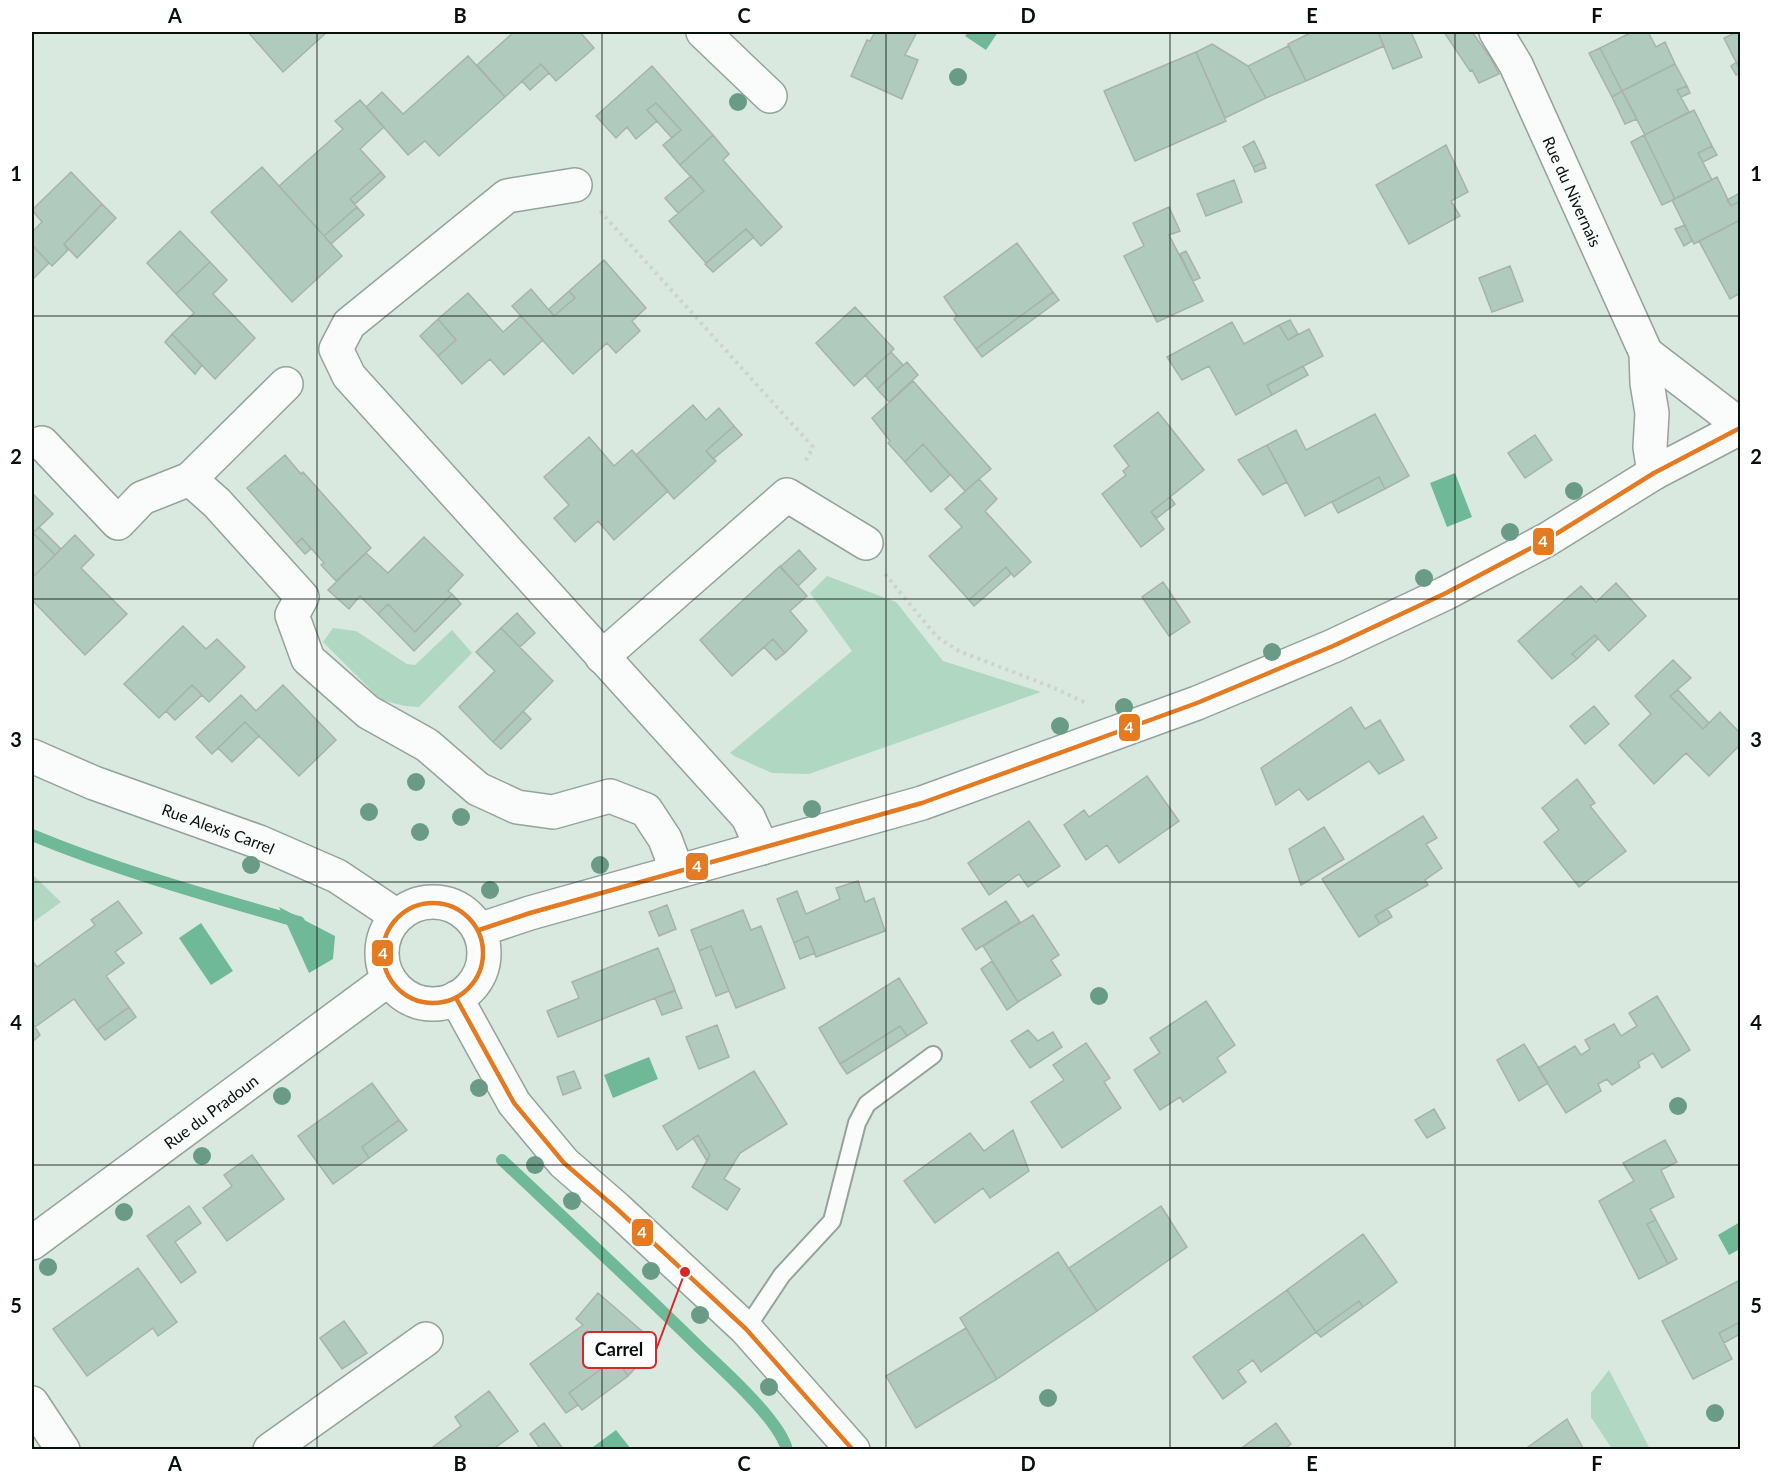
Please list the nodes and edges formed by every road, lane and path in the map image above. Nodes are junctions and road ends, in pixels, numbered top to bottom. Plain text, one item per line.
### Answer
1 (703, 32) edge
2 (1496, 32) edge
3 (770, 96) dead end
4 (575, 185) joint
5 (1646, 353) junction
6 (286, 384) dead end
7 (1740, 426) edge
8 (42, 443) dead end
9 (1654, 473) junction
10 (189, 479) junction
11 (787, 495) junction
12 (866, 543) joint
13 (602, 657) junction
14 (1089, 705) dead end
15 (32, 756) edge
16 (762, 848) junction
17 (677, 872) junction
18 (397, 916) junction
19 (479, 930) junction
20 (389, 979) junction
21 (456, 998) junction
22 (933, 1055) dead end
23 (32, 1243) edge
24 (746, 1329) junction
25 (426, 1339) dead end
26 (32, 1403) edge
27 (63, 1449) edge
28 (270, 1449) edge
29 (853, 1449) edge

1 - 3 street
2 - 5 street, Rue du Nivernais
4 - 11 path
4 - 13 street
5 - 7 street, Rue du Nivernais
5 - 9 street, Rue du Nivernais
6 - 10 street
7 - 9 street
8 - 10 street
9 - 16 street
10 - 17 street
11 - 12 street
11 - 13 street
12 - 14 path
13 - 16 street
15 - 18 street, Rue Alexis Carrel
16 - 17 street
17 - 19 street
18 - 19 street
18 - 20 street
19 - 21 street
20 - 21 street
20 - 23 street, Rue du Pradoun
21 - 24 street
22 - 24 lane
24 - 29 street
25 - 28 street
26 - 27 street

